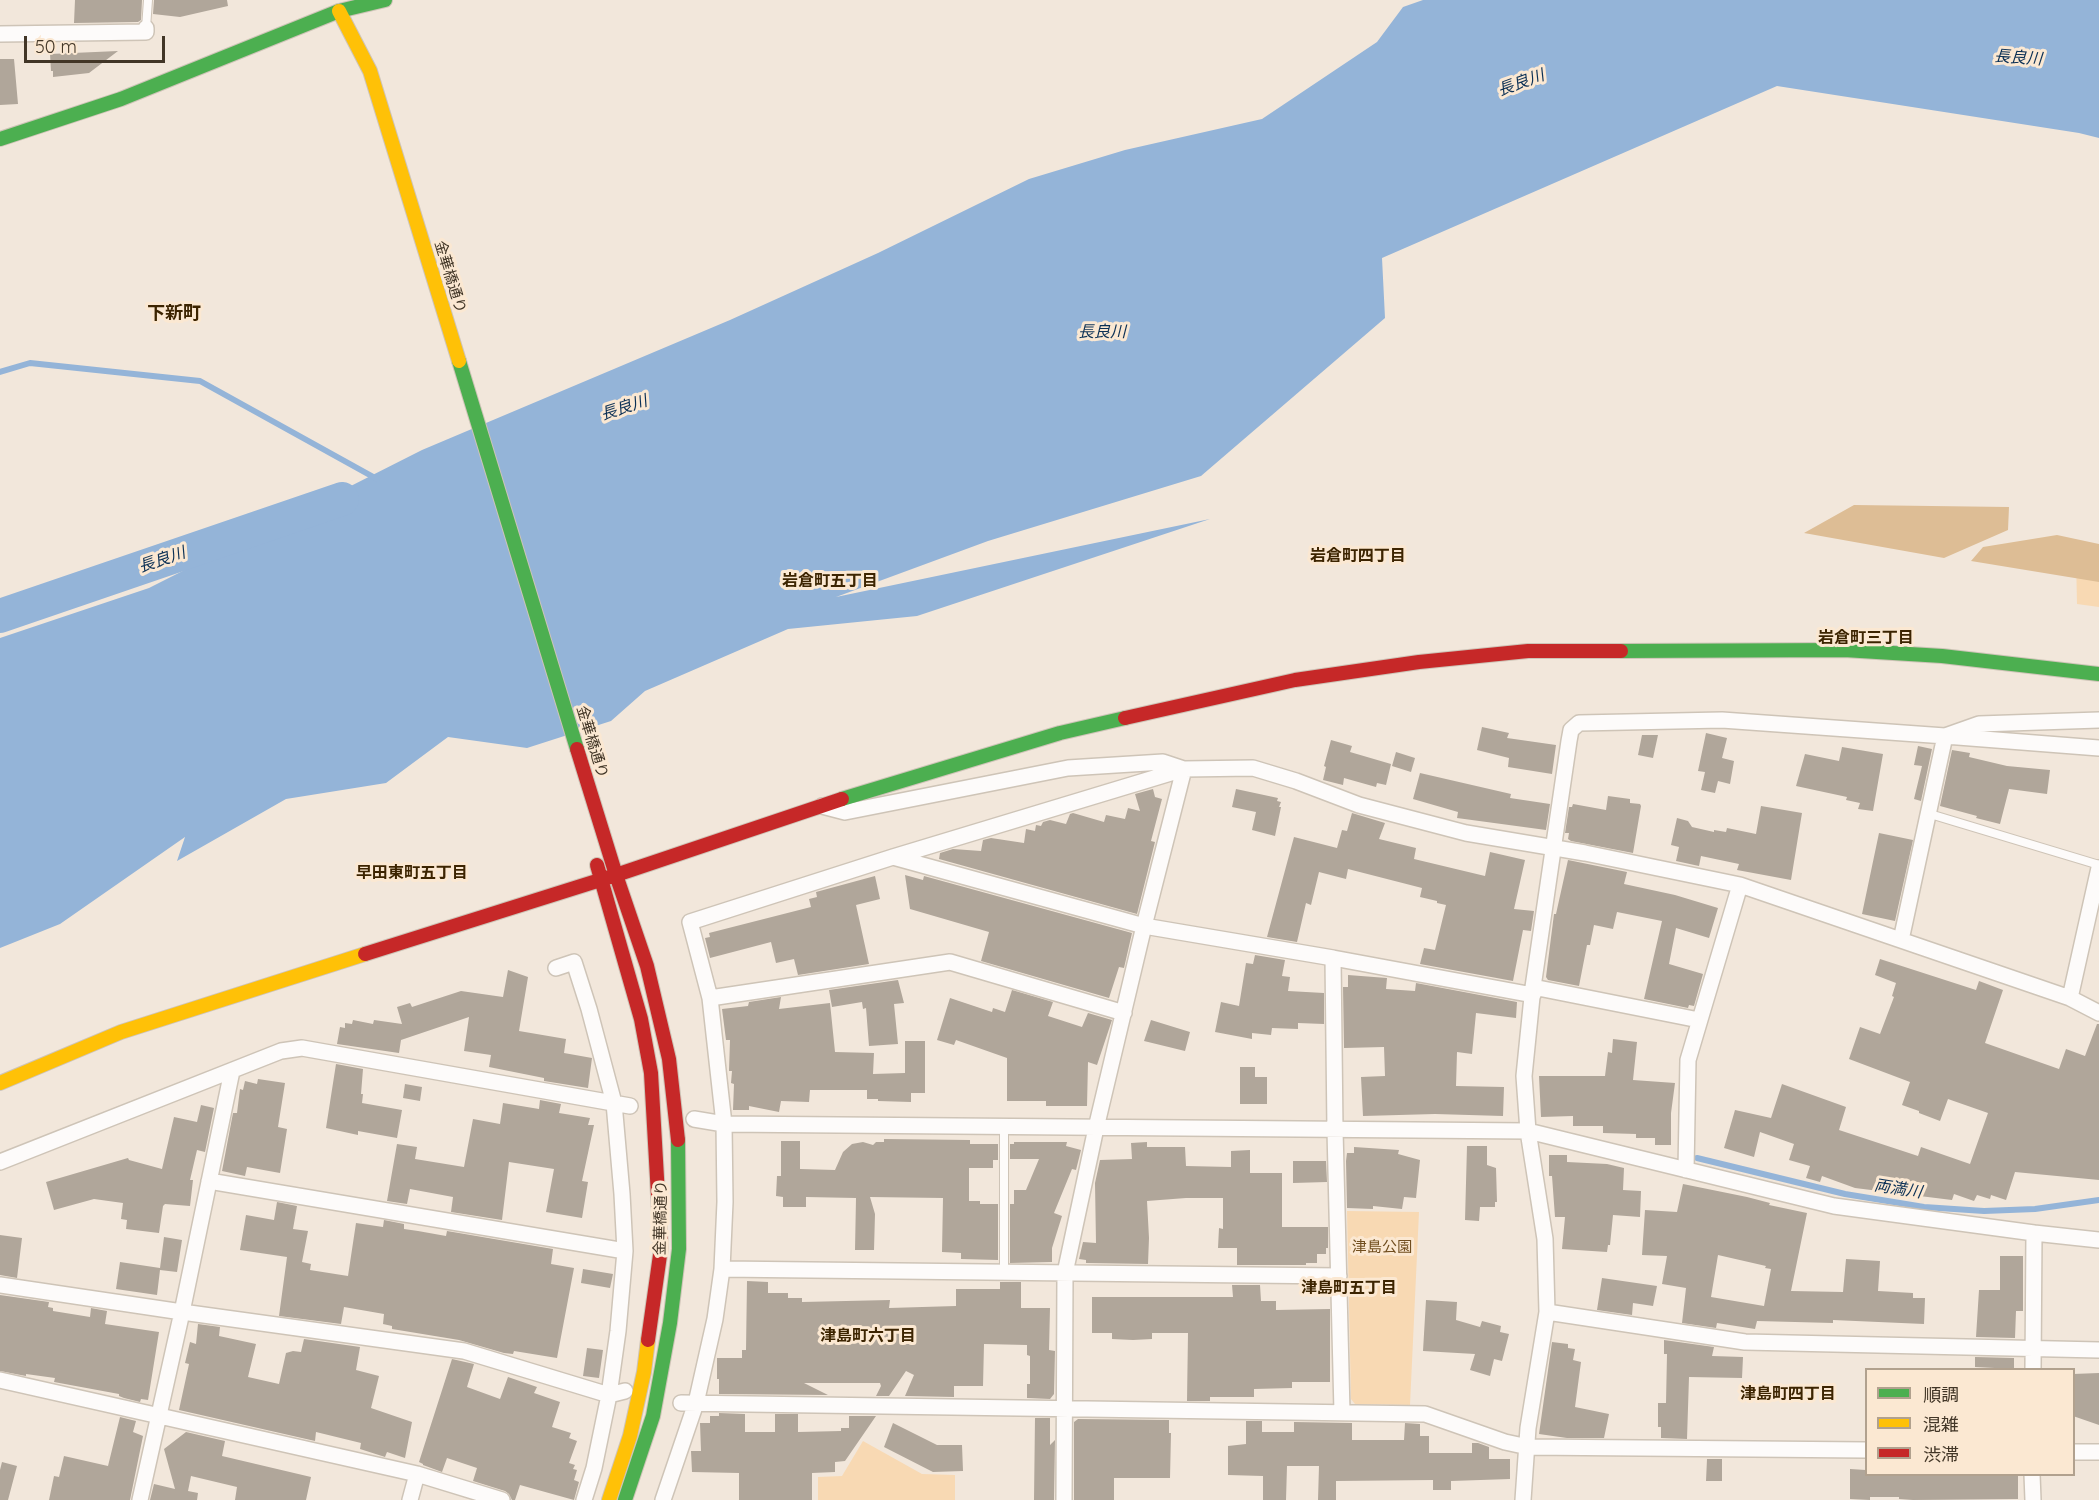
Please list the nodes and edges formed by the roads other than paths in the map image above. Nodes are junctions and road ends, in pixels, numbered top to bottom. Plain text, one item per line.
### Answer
1 (148, 0) edge
2 (385, 0) edge
3 (339, 11) junction
4 (146, 28) joint
5 (0, 34) edge
6 (0, 139) edge
7 (2099, 674) edge
8 (2099, 720) edge
9 (1945, 736) junction
10 (2099, 748) edge
11 (1184, 769) junction
12 (820, 806) junction
13 (1929, 814) junction
14 (1554, 849) junction
15 (593, 851) dead end
16 (893, 856) junction
17 (2099, 867) edge
18 (616, 875) junction
19 (600, 879) junction
20 (1740, 885) junction
21 (1144, 926) junction
22 (1901, 940) junction
23 (1333, 958) junction
24 (556, 968) dead end
25 (1533, 991) junction
26 (710, 998) junction
27 (2070, 998) junction
28 (1124, 1013) junction
29 (2099, 1013) edge
30 (1699, 1020) junction
31 (232, 1071) junction
32 (0, 1083) edge
33 (614, 1103) junction
34 (630, 1106) dead end
35 (694, 1119) dead end
36 (724, 1124) junction
37 (1004, 1126) junction
38 (1096, 1128) junction
39 (1335, 1130) junction
40 (1528, 1131) junction
41 (0, 1162) edge
42 (1686, 1170) junction
43 (209, 1181) junction
44 (2034, 1233) junction
45 (2099, 1240) edge
46 (625, 1251) junction
47 (722, 1269) junction
48 (1004, 1272) junction
49 (1065, 1273) junction
50 (1339, 1276) junction
51 (0, 1285) edge
52 (182, 1312) junction
53 (1546, 1312) junction
54 (2033, 1349) junction
55 (2099, 1350) edge
56 (2033, 1368) edge
57 (0, 1380) edge
58 (625, 1391) dead end
59 (609, 1395) junction
60 (688, 1403) junction
61 (1064, 1408) junction
62 (1342, 1412) junction
63 (160, 1415) junction
64 (1528, 1447) junction
65 (1865, 1450) edge
66 (2075, 1452) edge
67 (2099, 1452) edge
68 (417, 1474) junction
69 (2032, 1476) edge
70 (140, 1500) edge
71 (410, 1500) edge
72 (502, 1500) edge
73 (584, 1500) edge
74 (609, 1500) edge
75 (625, 1500) edge
76 (663, 1500) edge
77 (1064, 1500) edge
78 (1523, 1500) edge
79 (2032, 1500) edge

1 - 4 lane
2 - 3 street
3 - 6 street
3 - 18 street, 金華橋通り
4 - 5 street
7 - 12 street
8 - 9 street
9 - 10 street
9 - 13 street
9 - 14 street
11 - 12 street
11 - 14 street
11 - 16 street
11 - 21 street
12 - 18 street
13 - 17 lane
13 - 22 street
14 - 20 street
14 - 25 street
15 - 19 street, 金華橋通り
16 - 21 street
16 - 26 street
17 - 27 street
18 - 19 street
18 - 75 street, 金華橋通り
19 - 32 street
19 - 74 street, 金華橋通り
20 - 22 street
20 - 30 street
21 - 23 street
21 - 28 street
22 - 27 street
23 - 25 street
23 - 39 street
24 - 33 street
25 - 30 street
25 - 40 street
26 - 28 street
26 - 36 street
27 - 29 street
28 - 38 street
30 - 42 street
31 - 33 street
31 - 41 street
31 - 43 street
33 - 34 street
33 - 46 street
35 - 36 street
36 - 37 street
36 - 47 street
37 - 38 street
37 - 48 lane
38 - 39 street
38 - 49 street
39 - 40 street
39 - 50 street
40 - 42 street
40 - 53 street
42 - 44 street
43 - 46 street
43 - 52 street
44 - 45 street
44 - 54 street
46 - 59 street
47 - 48 street
47 - 60 street
48 - 49 street
49 - 50 street
49 - 61 street
50 - 62 street
51 - 52 street
52 - 59 street
52 - 63 street
53 - 54 street
53 - 64 street
54 - 55 street
54 - 56 street
57 - 63 street
58 - 59 street
59 - 73 street
60 - 61 street
60 - 76 street
61 - 62 street
61 - 77 street
62 - 64 street
63 - 68 street
63 - 70 street
64 - 65 street
64 - 78 street
66 - 67 street
68 - 71 street
68 - 72 street
69 - 79 street

